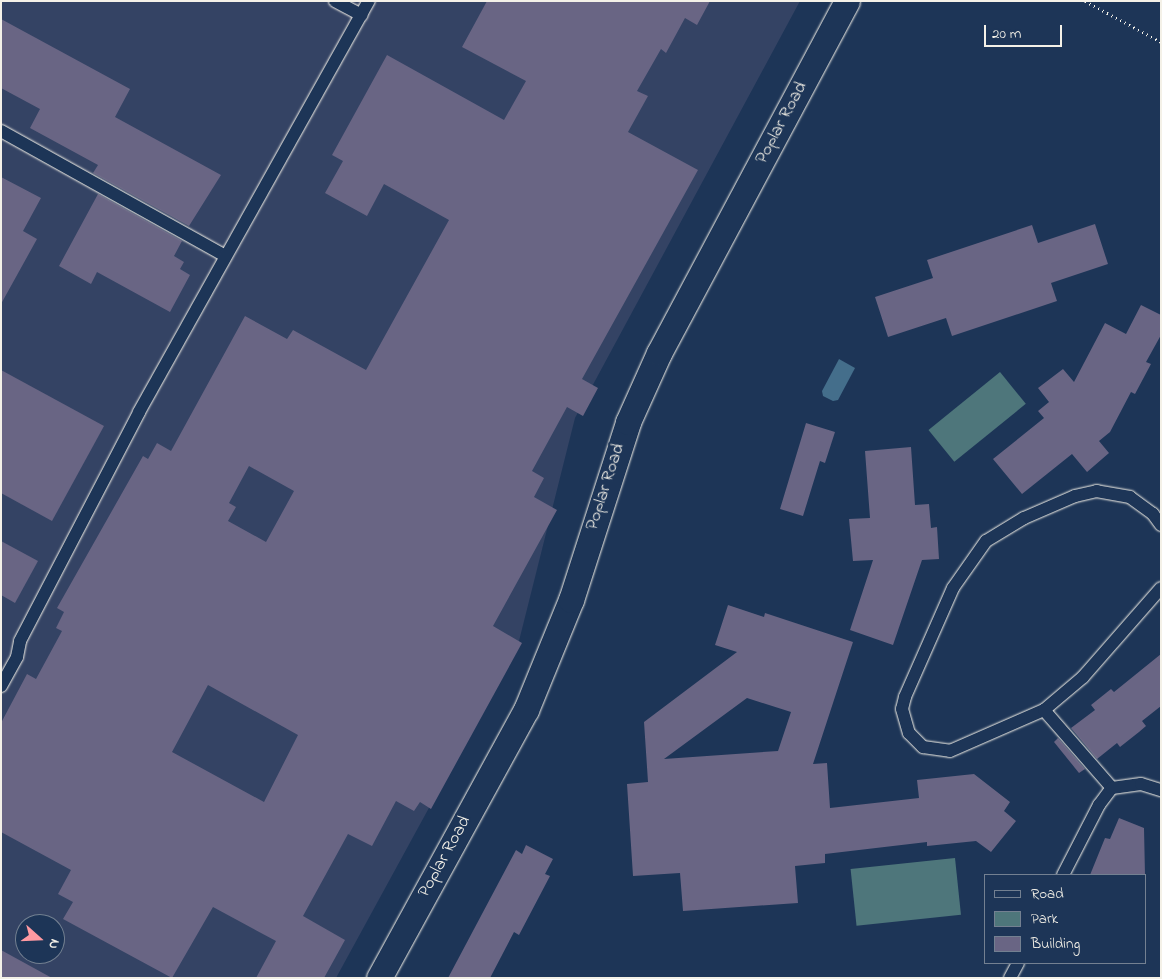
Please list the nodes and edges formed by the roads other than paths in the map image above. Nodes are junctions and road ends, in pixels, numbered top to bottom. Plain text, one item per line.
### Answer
1 (335, 1) edge
2 (369, 1) edge
3 (847, 1) edge
4 (361, 15) junction
5 (1, 131) edge
6 (226, 256) junction
7 (1161, 525) edge
8 (1161, 588) edge
9 (1, 686) edge
10 (1044, 710) junction
11 (1112, 788) junction
12 (1161, 790) edge
13 (1064, 874) edge
14 (1017, 964) edge
15 (379, 978) edge
16 (1010, 978) edge

1 - 4 lane
2 - 4 lane
3 - 15 street, Poplar Road
4 - 6 lane
5 - 6 lane
6 - 9 lane
7 - 10 lane
8 - 10 lane
10 - 11 lane
11 - 12 lane
11 - 13 lane
14 - 16 lane

